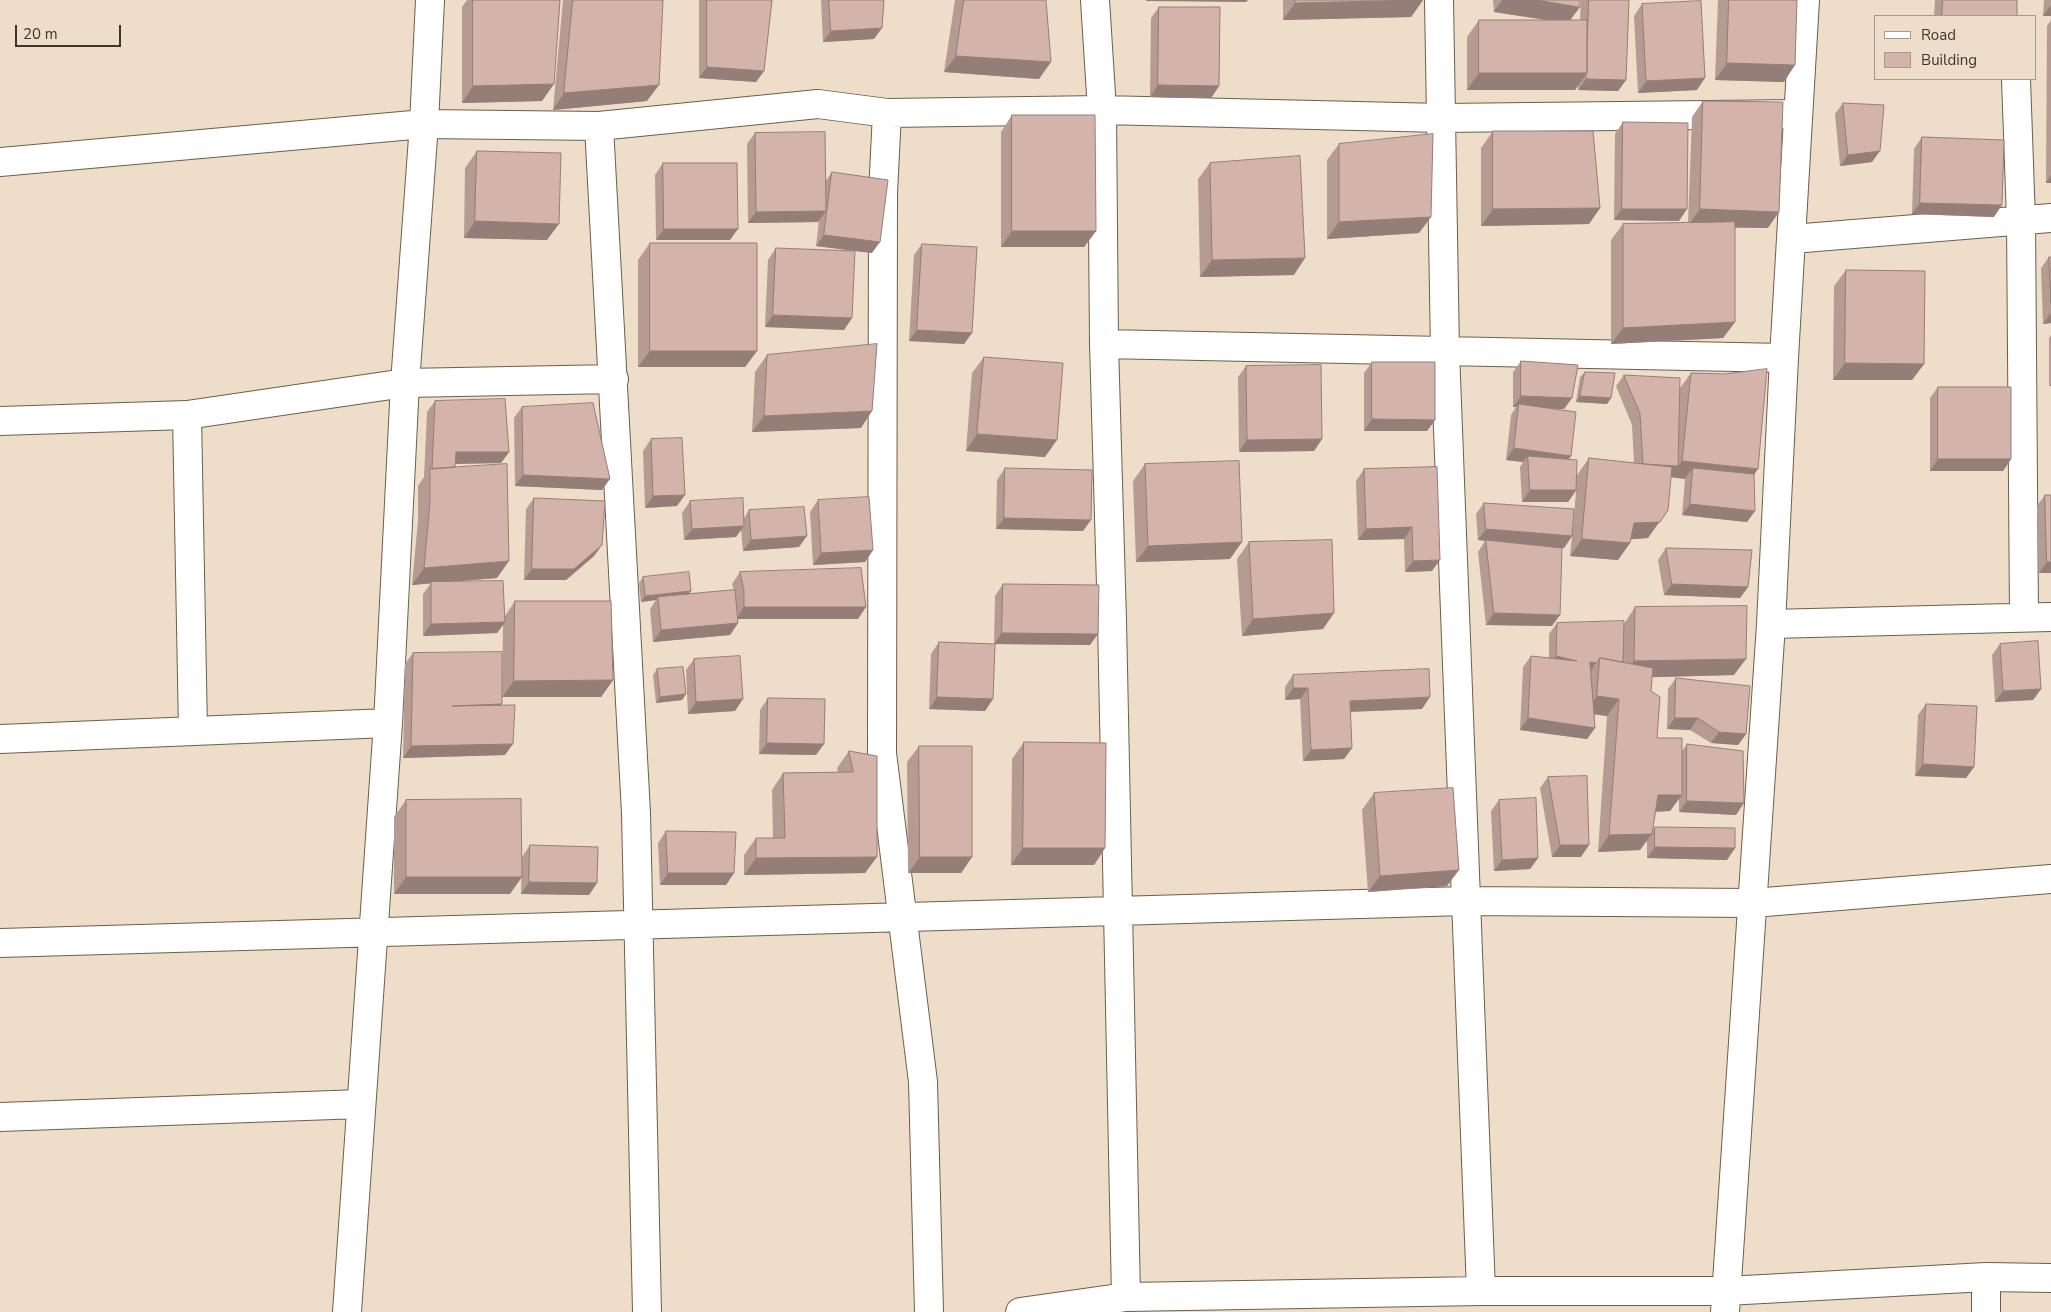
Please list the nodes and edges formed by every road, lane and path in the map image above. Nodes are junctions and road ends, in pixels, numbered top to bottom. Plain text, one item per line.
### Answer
1 (430, 0) edge
2 (1095, 0) edge
3 (1439, 0) edge
4 (1805, 0) edge
5 (2016, 80) edge
6 (1102, 110) junction
7 (887, 113) junction
8 (1798, 114) junction
9 (1442, 118) junction
10 (424, 124) junction
11 (599, 126) junction
12 (0, 162) edge
13 (2051, 218) edge
14 (2021, 220) junction
15 (1792, 238) junction
16 (1104, 344) junction
17 (1445, 351) junction
18 (1784, 358) junction
19 (614, 379) junction
20 (404, 383) junction
21 (187, 415) junction
22 (0, 421) edge
23 (2024, 617) junction
24 (2051, 617) edge
25 (1772, 624) junction
26 (388, 723) junction
27 (193, 731) junction
28 (0, 739) edge
29 (2051, 879) edge
30 (1465, 901) junction
31 (1753, 903) junction
32 (1118, 911) junction
33 (902, 917) junction
34 (639, 924) junction
35 (373, 931) junction
36 (0, 943) edge
37 (361, 1104) junction
38 (0, 1117) edge
39 (1986, 1277) junction
40 (2051, 1278) edge
41 (1481, 1291) junction
42 (1126, 1297) junction
43 (1391, 1302) edge
44 (1725, 1302) edge
45 (347, 1312) edge
46 (647, 1312) edge
47 (929, 1312) edge
48 (1020, 1312) edge
49 (1986, 1312) edge

1 - 10 street
2 - 6 street
3 - 9 street
4 - 8 street
5 - 14 street
6 - 7 street
6 - 9 street
6 - 16 street
7 - 11 street
7 - 33 street
8 - 9 street
8 - 15 street
9 - 17 street
10 - 11 street
10 - 12 street
10 - 20 street
11 - 19 street
13 - 14 street
14 - 15 street
14 - 23 street
15 - 18 street
16 - 17 street
16 - 32 street
17 - 18 street
17 - 30 street
18 - 25 street
19 - 20 street
19 - 34 street
20 - 21 street
20 - 26 street
21 - 22 street
21 - 27 street
23 - 24 street
23 - 25 street
25 - 31 street
26 - 27 street
26 - 35 street
27 - 28 street
29 - 31 street
30 - 31 street
30 - 32 street
30 - 41 street
31 - 44 street
32 - 33 street
32 - 42 street
33 - 34 street
33 - 47 street
34 - 35 street
34 - 46 street
35 - 36 street
35 - 37 street
37 - 38 street
37 - 45 street
39 - 40 street
39 - 44 street
39 - 49 street
41 - 43 street
41 - 44 street
42 - 43 street
42 - 48 street

